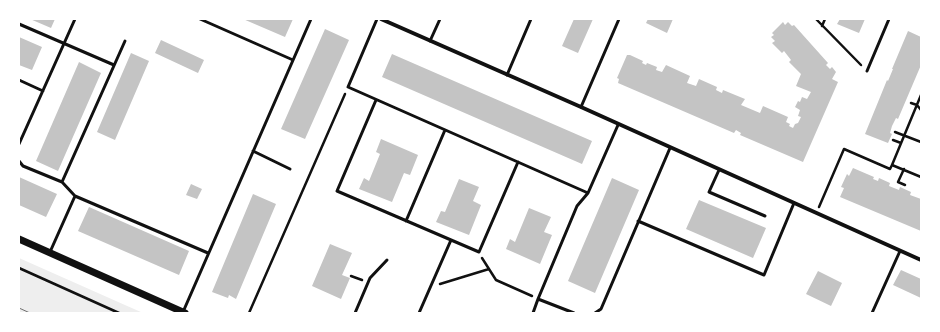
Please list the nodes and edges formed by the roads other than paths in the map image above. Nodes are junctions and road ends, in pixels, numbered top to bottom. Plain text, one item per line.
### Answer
1 (75, 19) edge
2 (200, 19) edge
3 (311, 19) edge
4 (378, 19) edge
5 (381, 19) edge
6 (440, 19) edge
7 (531, 19) edge
8 (619, 19) edge
9 (889, 19) edge
10 (19, 24) edge
11 (125, 41) dead end
12 (430, 41) junction
13 (64, 43) junction
14 (293, 60) junction
15 (114, 65) junction
16 (867, 71) road end
17 (507, 75) junction
18 (19, 80) edge
19 (43, 91) junction
20 (376, 100) junction
21 (581, 107) junction
22 (618, 125) junction
23 (445, 130) junction
24 (19, 144) edge
25 (670, 148) junction
26 (253, 151) junction
27 (19, 161) edge
28 (518, 162) junction
29 (290, 169) dead end
30 (719, 170) junction
31 (62, 182) junction
32 (588, 193) junction
33 (75, 196) junction
34 (794, 203) junction
35 (765, 216) dead end
36 (406, 221) junction
37 (638, 221) junction
38 (19, 239) edge
39 (451, 240) junction
40 (900, 251) junction
41 (208, 252) junction
42 (50, 253) junction
43 (387, 260) dead end
44 (921, 260) edge
45 (538, 299) junction
46 (184, 313) edge
47 (355, 313) edge
48 (419, 313) edge
49 (533, 313) edge
50 (574, 313) edge
51 (595, 313) edge
52 (872, 313) edge

1 - 13 lane
2 - 14 lane
3 - 14 lane
4 - 20 lane
5 - 12 street
6 - 12 lane
7 - 17 lane
8 - 21 lane
9 - 16 lane
10 - 13 lane
11 - 15 lane
12 - 17 street
13 - 15 lane
13 - 19 lane
14 - 26 lane
15 - 31 lane
17 - 21 street
18 - 19 lane
19 - 24 lane
20 - 23 lane
20 - 36 lane
21 - 22 street
22 - 25 street
22 - 32 lane
23 - 28 lane
23 - 36 lane
25 - 30 street
25 - 37 lane
26 - 29 lane
26 - 41 lane
27 - 31 lane
28 - 32 lane
28 - 39 lane
30 - 34 street
30 - 35 lane
31 - 33 lane
32 - 45 lane
33 - 41 lane
33 - 42 lane
34 - 37 lane
34 - 40 street
36 - 39 lane
37 - 51 lane
38 - 42 street
39 - 48 lane
40 - 44 street
40 - 52 lane
41 - 46 lane
42 - 46 street
43 - 47 lane
45 - 49 lane
45 - 50 lane

